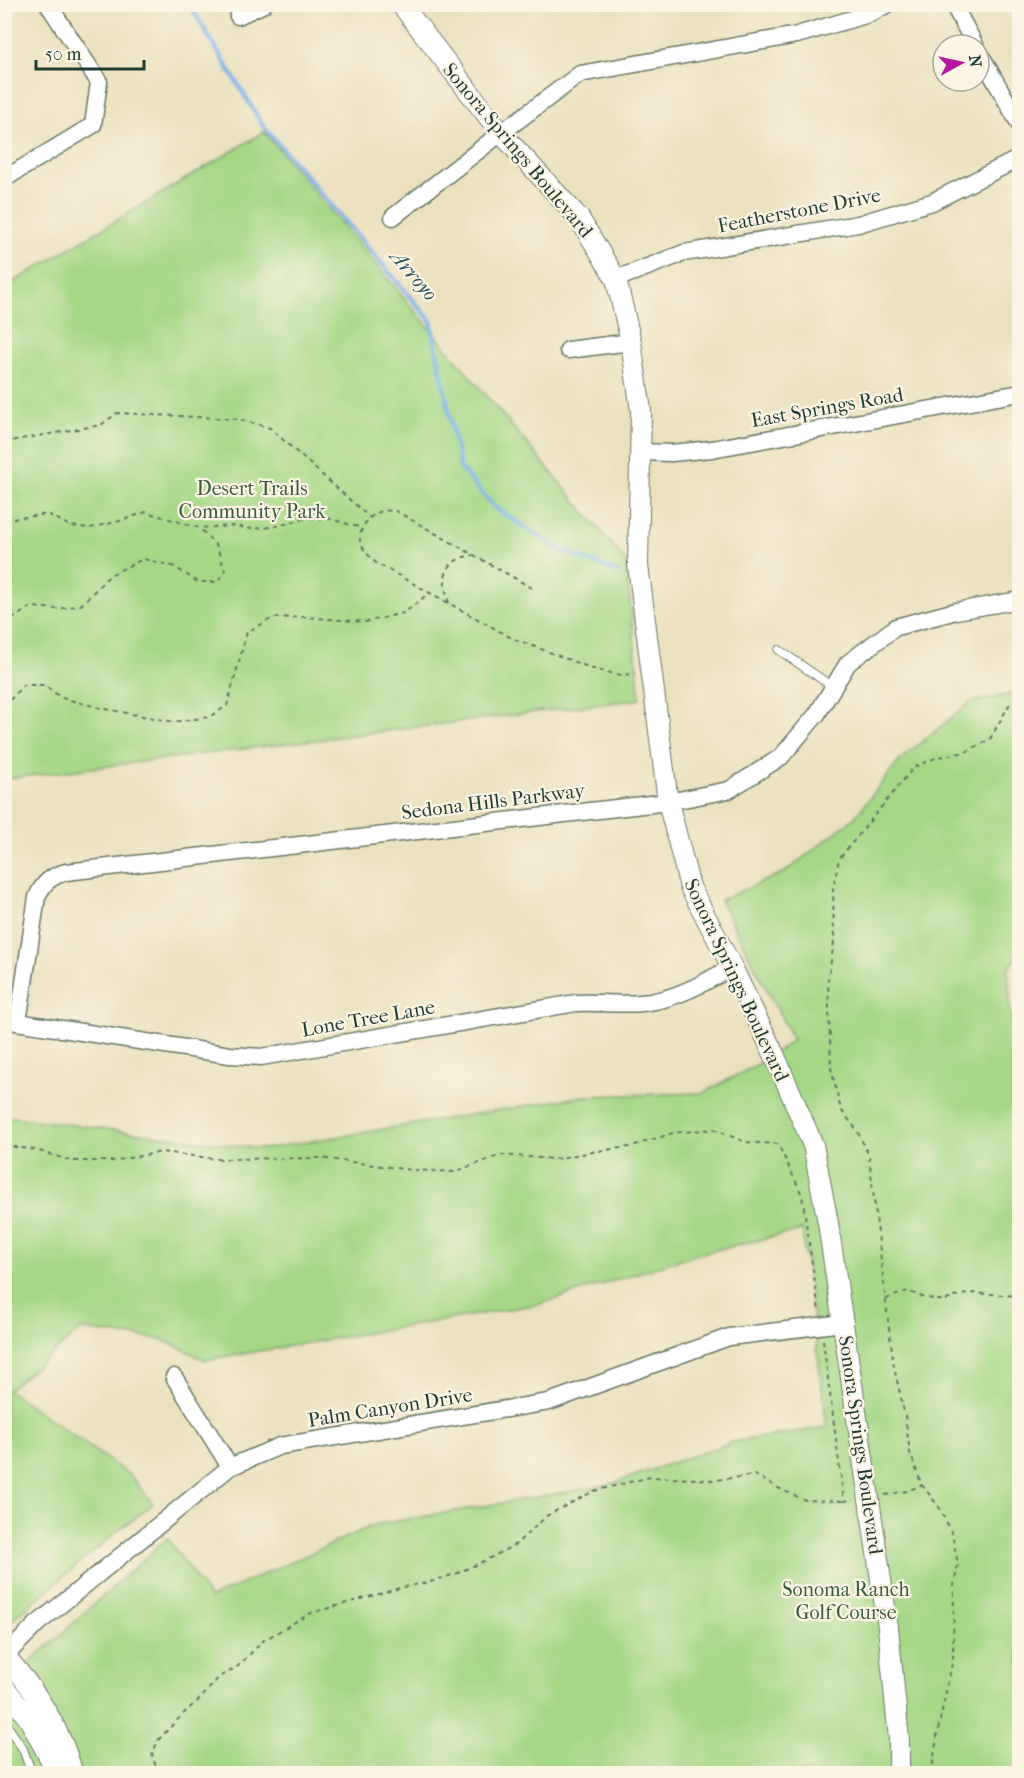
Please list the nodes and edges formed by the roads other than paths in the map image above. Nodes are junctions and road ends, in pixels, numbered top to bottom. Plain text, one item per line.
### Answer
1 (48, 4) edge
2 (264, 4) edge
3 (401, 4) edge
4 (888, 4) edge
5 (953, 4) edge
6 (238, 16) dead end
7 (969, 33) edge
8 (991, 73) edge
9 (1020, 125) edge
10 (501, 133) junction
11 (1020, 158) edge
12 (4, 179) edge
13 (393, 217) dead end
14 (616, 279) junction
15 (631, 342) junction
16 (568, 350) dead end
17 (1020, 393) edge
18 (641, 452) junction
19 (1020, 600) edge
20 (778, 650) dead end
21 (833, 687) junction
22 (668, 802) junction
23 (732, 967) junction
24 (11, 1021) edge
25 (843, 1323) junction
26 (174, 1377) dead end
27 (230, 1467) junction
28 (5, 1656) edge
29 (4, 1687) edge
30 (4, 1721) edge
31 (32, 1773) edge
32 (56, 1773) edge
33 (73, 1773) edge
34 (899, 1773) edge

1 - 12 street
2 - 6 street
3 - 10 street, Sonora Springs Boulevard
4 - 10 street
5 - 7 street
8 - 9 street
10 - 13 street
10 - 14 street, Sonora Springs Boulevard
11 - 14 street, Featherstone Drive
14 - 15 street, Sonora Springs Boulevard
15 - 16 street
15 - 18 street, Sonora Springs Boulevard
17 - 18 street, East Springs Road
18 - 22 street, Sonora Springs Boulevard
19 - 21 street, Sedona Hills Parkway
20 - 21 lane
21 - 22 street, Sedona Hills Parkway
22 - 23 street, Sonora Springs Boulevard
22 - 24 street, Sedona Hills Parkway
23 - 24 street, Lone Tree Lane
23 - 25 street, Sonora Springs Boulevard
25 - 27 street, Palm Canyon Drive
25 - 34 street, Sonora Springs Boulevard
26 - 27 street
27 - 28 street, Palm Canyon Drive
28 - 33 street
29 - 32 street
30 - 31 lane

